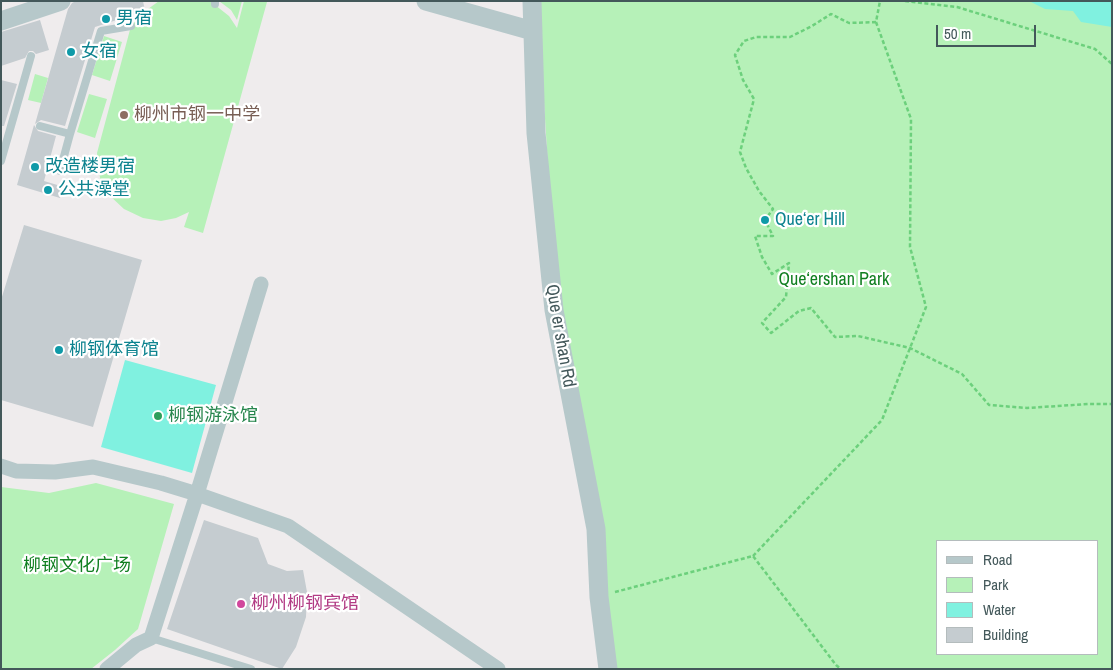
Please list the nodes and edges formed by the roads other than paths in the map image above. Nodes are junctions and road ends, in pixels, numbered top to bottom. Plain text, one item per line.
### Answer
1 (62, 1) edge
2 (426, 1) edge
3 (532, 1) edge
4 (1, 21) edge
5 (131, 26) dead end
6 (533, 31) junction
7 (31, 56) dead end
8 (40, 126) dead end
9 (70, 134) junction
10 (1, 161) edge
11 (60, 171) dead end
12 (261, 284) dead end
13 (1, 466) edge
14 (197, 494) junction
15 (151, 638) junction
16 (107, 669) edge
17 (251, 669) edge
18 (498, 669) edge
19 (608, 669) edge

1 - 4 street
2 - 6 street
3 - 6 street, Que er shan Rd
5 - 9 lane
6 - 19 street, Que er shan Rd
7 - 10 lane
8 - 9 lane
9 - 11 lane
12 - 14 street
13 - 14 street
14 - 15 street
14 - 18 street
15 - 16 street
15 - 17 lane

